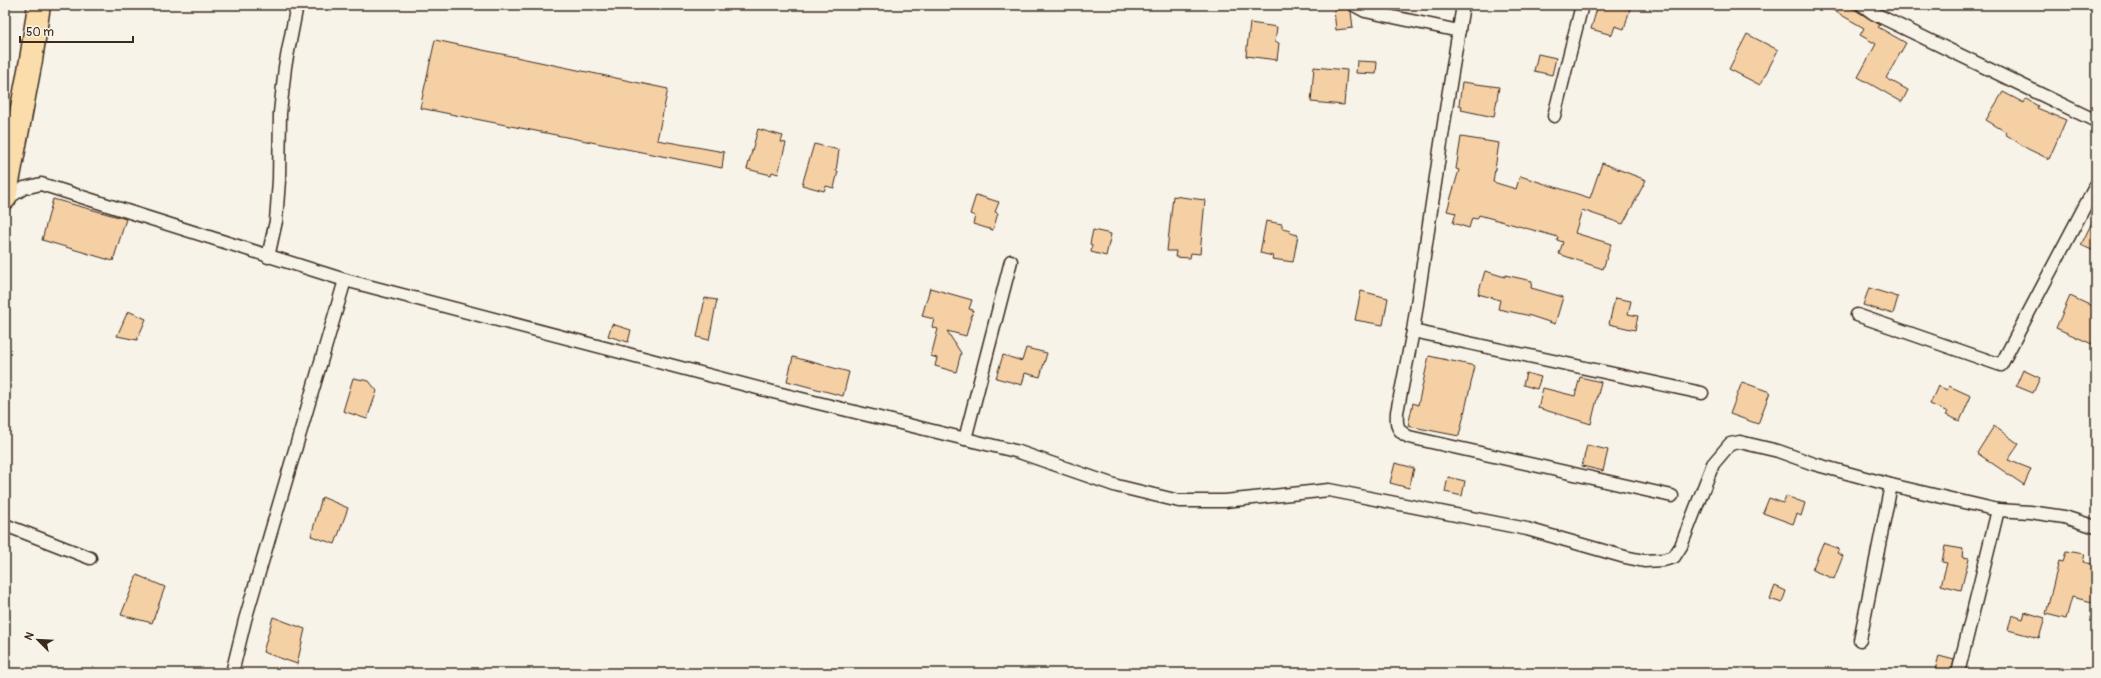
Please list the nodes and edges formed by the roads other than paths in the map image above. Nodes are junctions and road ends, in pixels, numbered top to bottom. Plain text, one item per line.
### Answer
1 (39, 5) edge
2 (297, 5) edge
3 (1354, 5) edge
4 (1463, 5) edge
5 (1582, 5) edge
6 (1862, 5) edge
7 (1875, 9) edge
8 (1459, 31) junction
9 (1554, 116) dead end
10 (2096, 122) edge
11 (2096, 185) edge
12 (5, 199) edge
13 (268, 257) junction
14 (1012, 261) dead end
15 (345, 280) junction
16 (1857, 315) dead end
17 (1413, 331) junction
18 (1702, 393) dead end
19 (964, 439) junction
20 (1891, 485) junction
21 (1672, 496) dead end
22 (1998, 510) junction
23 (5, 525) edge
24 (2096, 527) edge
25 (90, 558) dead end
26 (1860, 640) dead end
27 (232, 673) edge
28 (1958, 673) edge

1 - 12 highway
2 - 13 street
3 - 8 street
4 - 8 street
5 - 9 street
6 - 7 street
7 - 10 street
8 - 17 street
11 - 16 street
12 - 13 street
13 - 15 street
14 - 19 street
15 - 19 street
15 - 27 street
17 - 18 street
17 - 21 street
19 - 20 street
20 - 22 street
20 - 26 street
22 - 24 street
22 - 28 street
23 - 25 street

